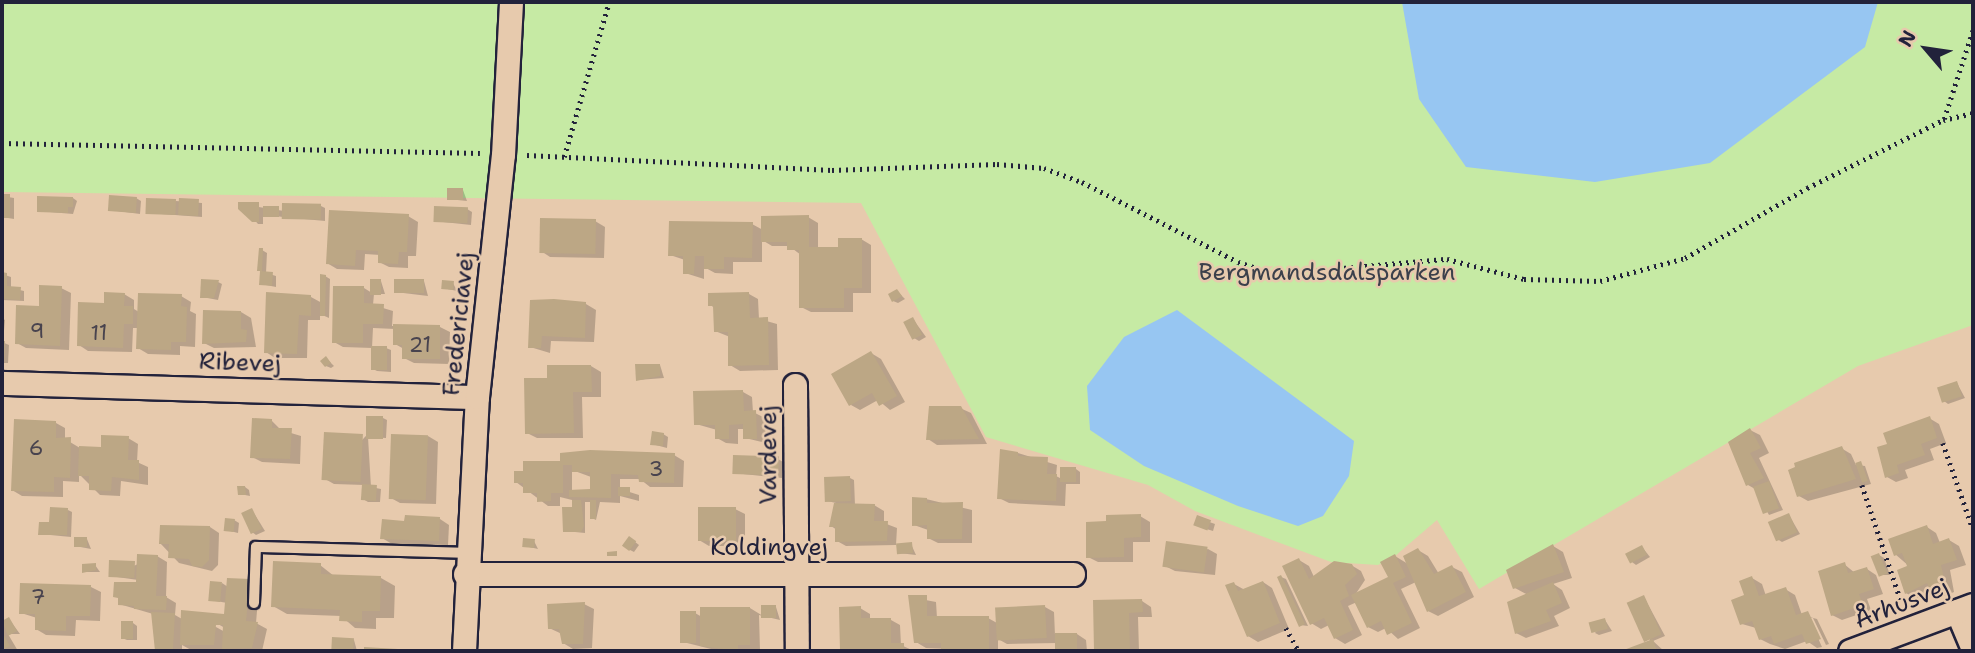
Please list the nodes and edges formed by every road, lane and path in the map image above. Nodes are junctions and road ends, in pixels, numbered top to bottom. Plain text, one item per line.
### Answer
1 (511, 2) edge
2 (610, 2) edge
3 (1973, 30) edge
4 (1973, 113) edge
5 (1943, 120) junction
6 (2, 143) edge
7 (503, 155) junction
8 (564, 157) junction
9 (2, 383) edge
10 (795, 385) dead end
11 (477, 397) junction
12 (1943, 443) dead end
13 (1862, 485) dead end
14 (1973, 529) edge
15 (466, 564) junction
16 (796, 574) junction
17 (1073, 574) dead end
18 (254, 603) dead end
19 (1965, 608) edge
20 (1286, 628) dead end
21 (1910, 629) junction
22 (1973, 649) edge
23 (464, 651) edge
24 (797, 651) edge
25 (1299, 651) edge
26 (1850, 651) edge

1 - 7 street, Fredericiavej
2 - 8 path
3 - 5 path
4 - 5 path
5 - 8 path
6 - 7 path
7 - 8 path
7 - 11 street, Fredericiavej
9 - 11 street, Ribevej
10 - 16 street, Vardevej
11 - 15 street, Fredericiavej
12 - 14 path
13 - 21 path
15 - 16 street, Koldingvej
15 - 18 lane
15 - 23 street, Fredericiavej
16 - 17 street, Koldingvej
16 - 24 street, Vardevej
19 - 21 street, Århusvej
19 - 22 street
20 - 25 path
21 - 26 street, Århusvej

